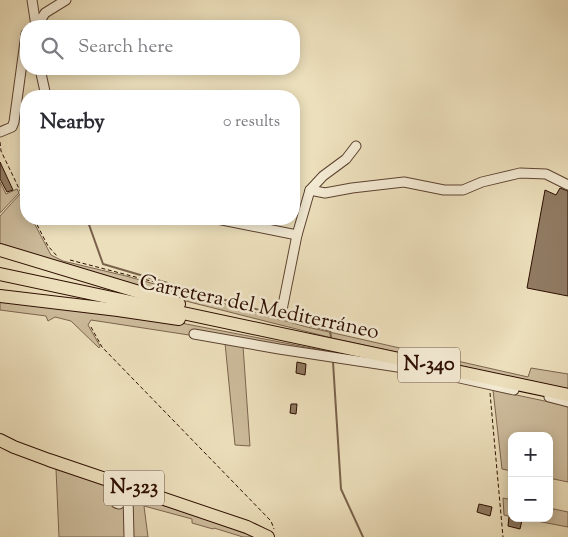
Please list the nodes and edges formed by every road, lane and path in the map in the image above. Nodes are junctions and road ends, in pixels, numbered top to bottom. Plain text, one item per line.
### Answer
1 (32, 0) edge
2 (66, 0) edge
3 (35, 20) edge
4 (40, 20) edge
5 (20, 75) edge
6 (41, 75) edge
7 (45, 90) edge
8 (0, 132) edge
9 (0, 142) edge
10 (356, 146) dead end
11 (568, 185) edge
12 (310, 190) junction
13 (20, 192) edge
14 (37, 225) edge
15 (247, 225) edge
16 (300, 225) edge
17 (300, 225) edge
18 (297, 235) junction
19 (0, 250) edge
20 (62, 259) dead end
21 (70, 260) dead end
22 (0, 274) edge
23 (174, 287) dead end
24 (0, 296) edge
25 (281, 316) dead end
26 (248, 326) junction
27 (91, 327) dead end
28 (194, 334) dead end
29 (289, 335) junction
30 (490, 385) junction
31 (568, 395) edge
32 (568, 402) edge
33 (0, 440) edge
34 (123, 490) junction
35 (271, 534) edge
36 (129, 537) edge
37 (503, 537) edge

1 - 3 lane
2 - 4 lane
5 - 8 lane
6 - 7 lane
9 - 13 path
10 - 12 lane
11 - 12 lane
12 - 16 lane
14 - 20 path
15 - 18 lane
17 - 18 lane
18 - 25 lane
19 - 29 highway
21 - 23 path
22 - 26 highway, Carretera del Mediterráneo / N-340
24 - 26 highway
26 - 29 highway, Carretera del Mediterráneo / N-340
27 - 35 path
28 - 30 lane
29 - 31 highway, Carretera del Mediterráneo / N-340
30 - 32 lane
30 - 37 path
33 - 34 highway, N-323
34 - 35 highway, N-323
34 - 36 lane

